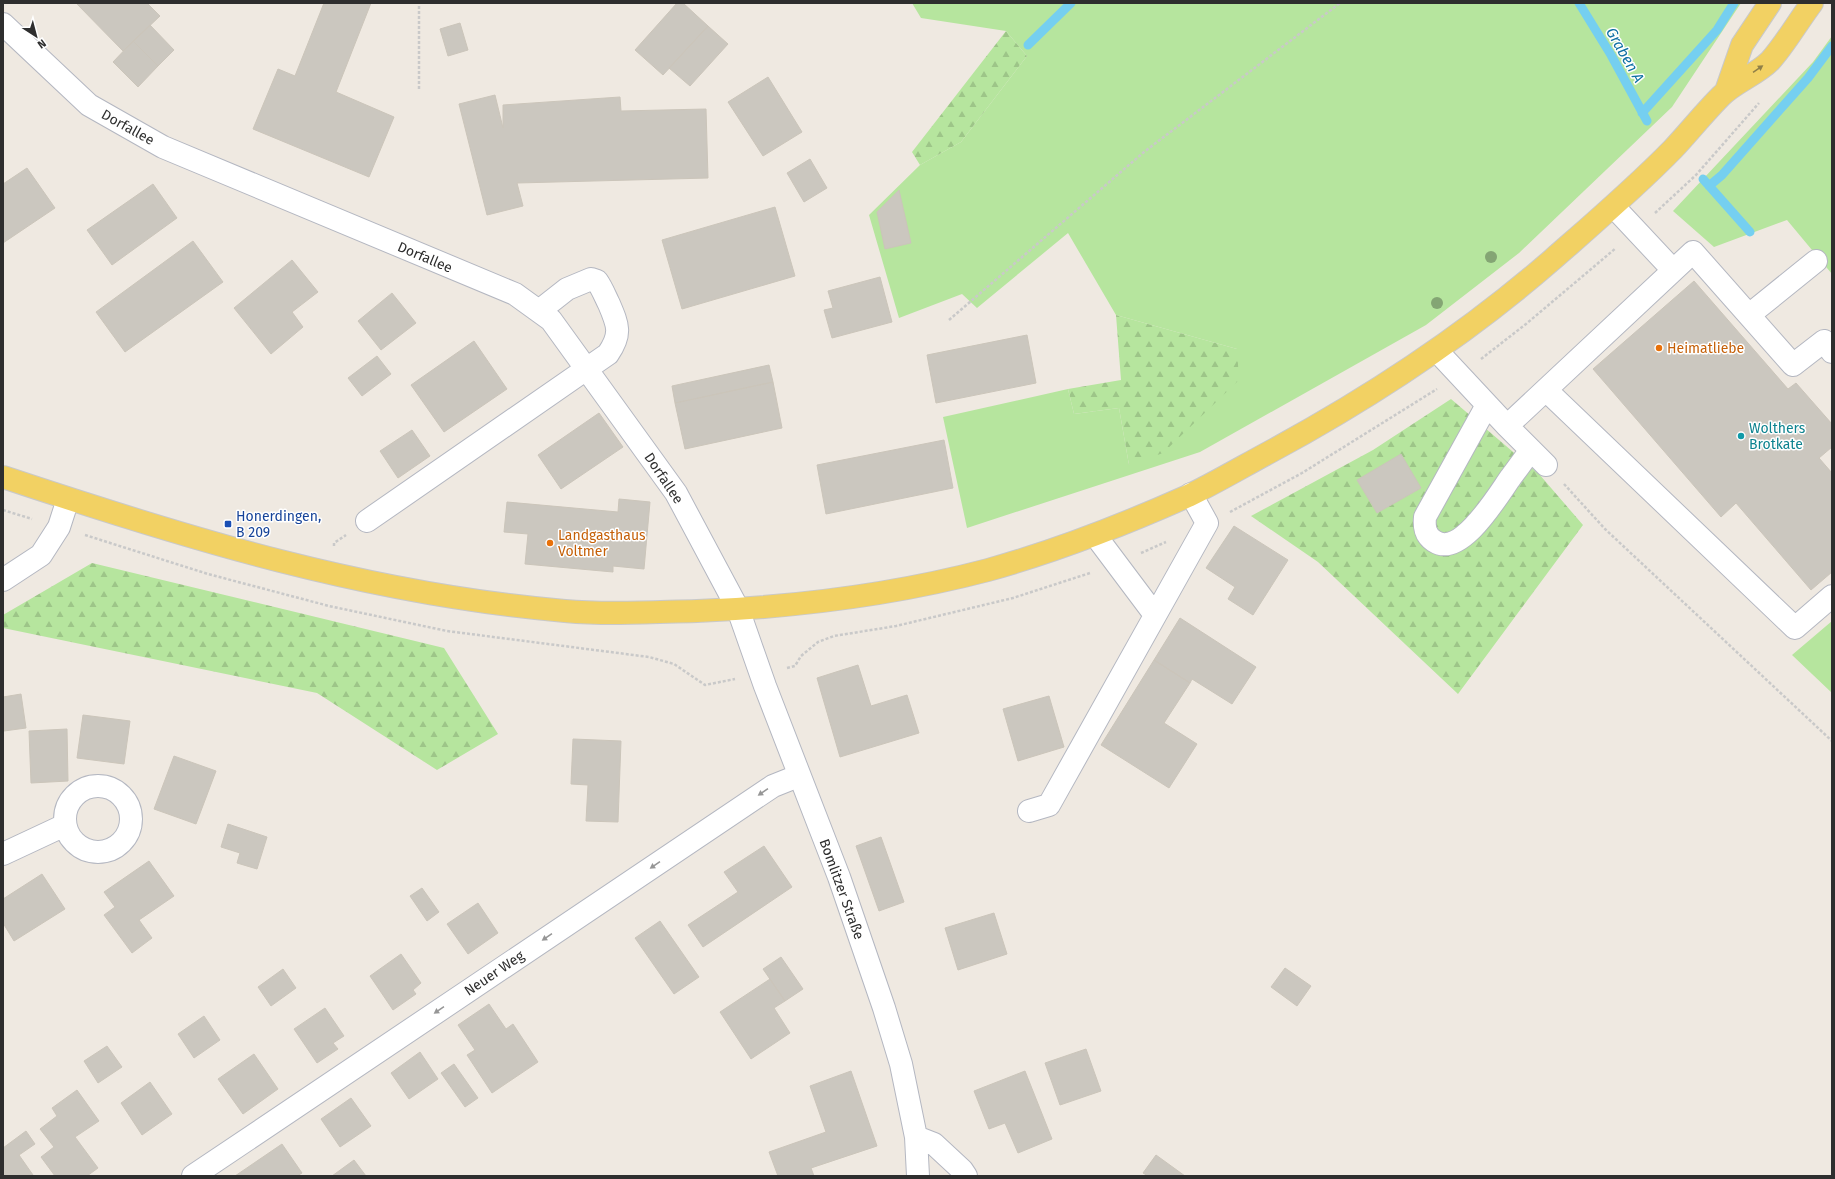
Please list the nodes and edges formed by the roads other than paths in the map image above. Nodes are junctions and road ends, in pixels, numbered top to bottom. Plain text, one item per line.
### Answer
1 (1770, 3) edge
2 (1812, 3) edge
3 (3, 24) edge
4 (1726, 91) junction
5 (1614, 207) junction
6 (1816, 261) dead end
7 (1673, 270) junction
8 (539, 311) junction
9 (1749, 316) junction
10 (1437, 351) junction
11 (1832, 352) edge
12 (586, 369) junction
13 (1546, 390) junction
14 (1487, 405) junction
15 (1507, 426) junction
16 (1531, 450) junction
17 (1546, 465) road end
18 (3, 477) edge
19 (1190, 494) junction
20 (68, 499) junction
21 (367, 521) road end
22 (1095, 535) junction
23 (3, 580) edge
24 (1832, 596) edge
25 (738, 609) junction
26 (1155, 615) junction
27 (798, 776) junction
28 (1029, 811) dead end
29 (65, 825) dead end
30 (3, 854) edge
31 (916, 1137) junction
32 (193, 1176) edge
33 (918, 1176) edge
34 (966, 1176) edge

1 - 4 main road
4 -> 2 main road
3 - 8 street, Dorfallee
4 - 5 main road
5 - 7 street
5 - 10 main road
6 - 9 street
7 - 9 street
7 - 13 street
8 - 12 street, Dorfallee
8 - 12 street
9 - 11 street
10 - 14 street
10 - 19 main road
12 - 21 street
12 - 25 street, Dorfallee
13 - 15 street
13 - 24 street
14 - 15 street
14 - 16 street
15 - 16 street
16 - 17 street
18 - 20 main road
19 - 22 main road
19 - 26 street
20 - 23 street
20 - 25 main road
22 - 25 main road
22 - 26 street
25 - 27 street, Bomlitzer Straße
26 - 28 street
27 - 31 street, Bomlitzer Straße
27 -> 32 street, Neuer Weg
29 - 30 street
31 - 33 street, Bomlitzer Straße
31 - 34 street

